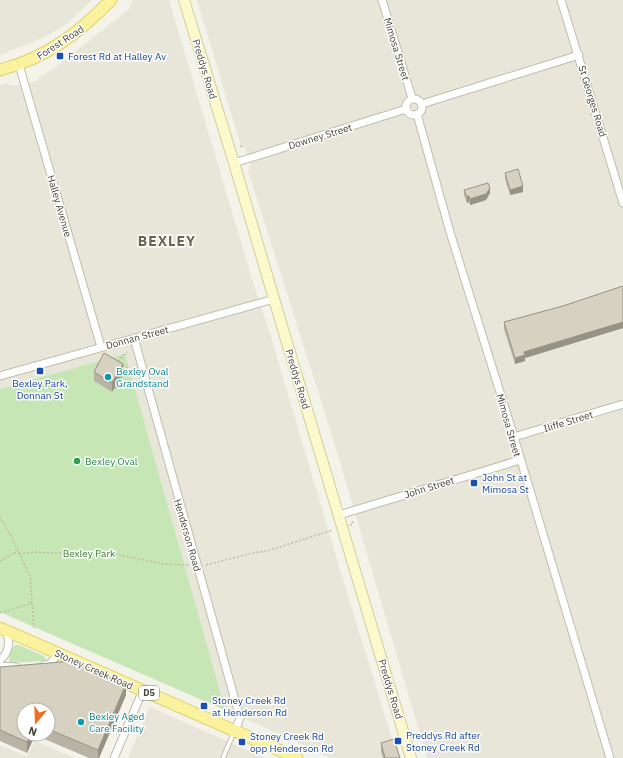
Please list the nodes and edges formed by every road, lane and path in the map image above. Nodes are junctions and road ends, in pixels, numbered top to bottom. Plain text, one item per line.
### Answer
1 (111, 0) edge
2 (184, 0) edge
3 (382, 0) edge
4 (562, 0) edge
5 (579, 55) junction
6 (19, 65) junction
7 (0, 70) edge
8 (412, 98) junction
9 (422, 104) junction
10 (406, 109) junction
11 (417, 114) junction
12 (234, 162) junction
13 (623, 203) edge
14 (274, 299) junction
15 (134, 338) junction
16 (101, 347) junction
17 (127, 352) dead end
18 (0, 376) edge
19 (115, 389) dead end
20 (623, 404) edge
21 (514, 437) junction
22 (520, 460) junction
23 (339, 515) junction
24 (0, 517) edge
25 (352, 519) dead end
26 (353, 524) dead end
27 (331, 531) dead end
28 (18, 551) junction
29 (19, 554) junction
30 (0, 561) edge
31 (187, 565) dead end
32 (210, 565) dead end
33 (32, 601) junction
34 (0, 613) edge
35 (2, 628) edge
36 (34, 628) dead end
37 (57, 652) junction
38 (0, 660) edge
39 (0, 666) edge
40 (34, 666) edge
41 (21, 667) edge
42 (143, 690) junction
43 (235, 731) junction
44 (114, 758) edge
45 (223, 758) edge
46 (297, 758) edge
47 (412, 758) edge
48 (610, 758) edge

1 - 6 main road, Forest Road
2 - 12 main road, Preddys Road
3 - 8 street, Mimosa Street
4 - 5 street, St Georges Road
5 - 9 street
5 - 13 street, St Georges Road
6 - 7 main road, Forest Road
6 - 16 street, Halley Avenue
8 - 9 street
8 - 10 street
9 - 11 street
10 - 11 street
10 - 12 street, Downey Street
11 - 21 street, Mimosa Street
12 - 14 main road, Preddys Road
14 - 15 street, Donnan Street
14 - 23 main road, Preddys Road
15 - 16 street, Donnan Street
15 - 43 street, Henderson Road
16 - 18 street, Donnan Street
17 - 19 path
20 - 21 street, Iliffe Street
21 - 22 street, Mimosa Street
22 - 23 street, John Street
22 - 48 street, Mimosa Street
23 - 47 main road, Preddys Road
24 - 28 path
25 - 26 path
27 - 32 path
28 - 29 path
28 - 30 path
29 - 31 path
29 - 33 path
33 - 34 path
33 - 36 path
35 - 37 main road, Stoney Creek Road / D5
35 - 38 street
37 - 40 street
37 - 42 main road, Stoney Creek Road / D5
39 - 41 street
42 - 43 main road, Stoney Creek Road / D5
42 - 44 street
43 - 45 lane
43 - 46 main road, Stoney Creek Road / D5

